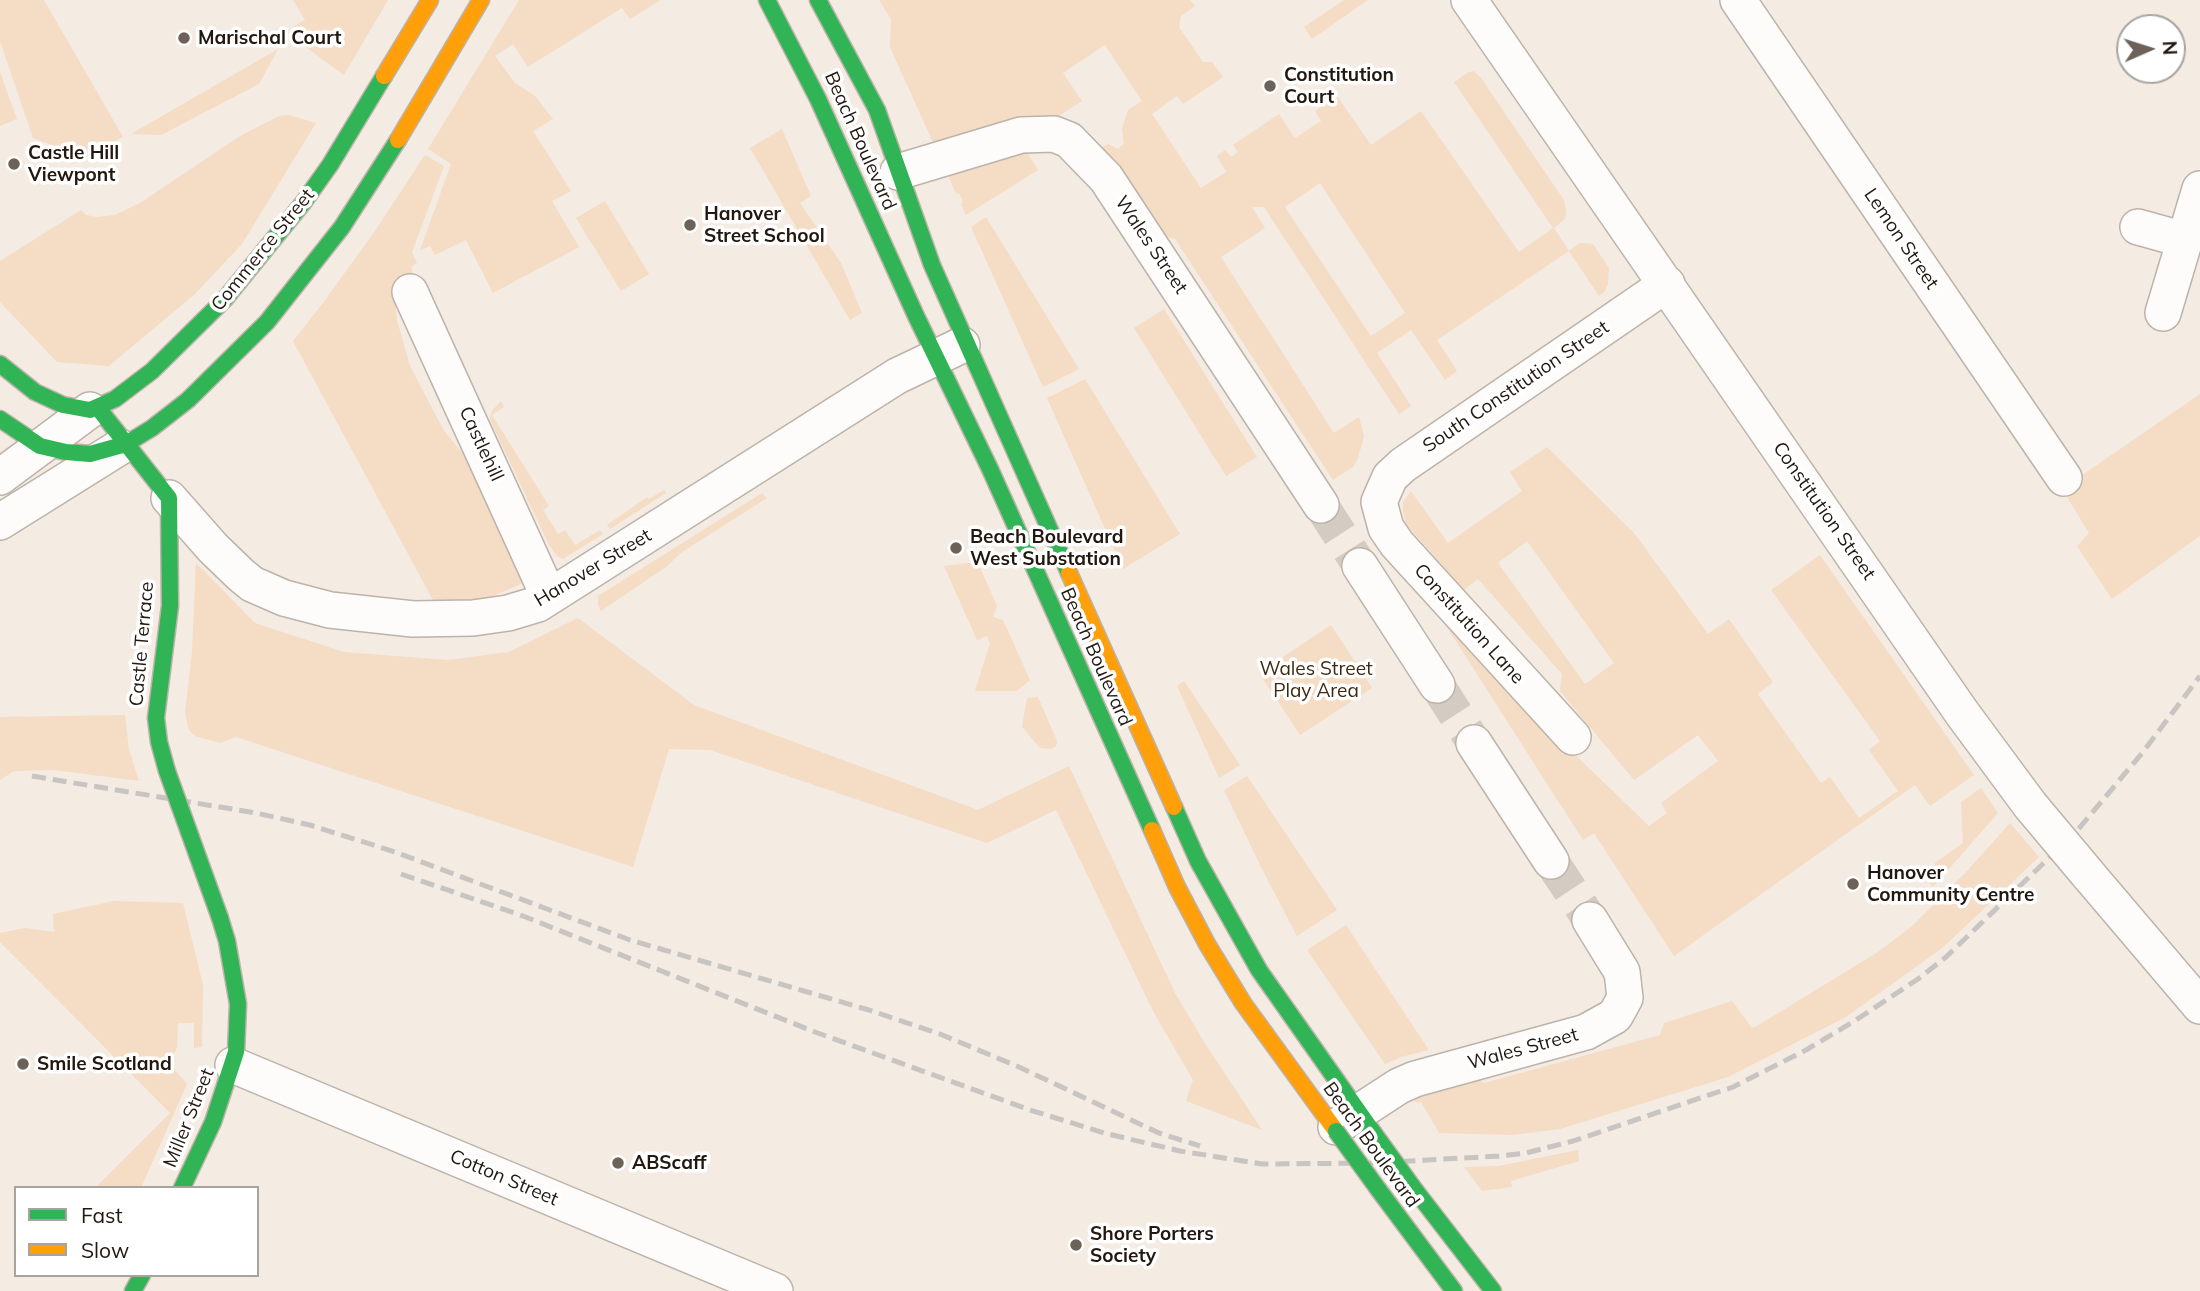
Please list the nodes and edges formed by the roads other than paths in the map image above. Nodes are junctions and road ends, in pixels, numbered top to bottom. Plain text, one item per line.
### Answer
1 (430, 0) edge
2 (481, 0) edge
3 (768, 0) edge
4 (818, 0) edge
5 (1469, 0) edge
6 (1738, 0) edge
7 (898, 172) junction
8 (2200, 189) edge
9 (2138, 227) dead end
10 (2185, 240) junction
11 (1667, 284) junction
12 (410, 292) dead end
13 (2163, 313) dead end
14 (950, 350) junction
15 (0, 364) edge
16 (93, 409) junction
17 (0, 419) edge
18 (126, 444) junction
19 (40, 446) junction
20 (0, 477) edge
21 (2064, 478) dead end
22 (169, 498) junction
23 (1379, 502) joint
24 (1321, 505) tunnel mouth
25 (0, 522) edge
26 (1360, 566) tunnel mouth
27 (549, 597) junction
28 (1437, 685) tunnel mouth
29 (1573, 737) dead end
30 (1475, 743) tunnel mouth
31 (1551, 861) tunnel mouth
32 (1590, 920) tunnel mouth
33 (2200, 1006) edge
34 (233, 1065) junction
35 (1350, 1126) junction
36 (183, 1186) edge
37 (775, 1291) edge
38 (1454, 1291) edge
39 (1493, 1291) edge

1 - 16 street, Commerce Street
2 - 18 street
3 - 14 street, Beach Boulevard
4 - 7 street, Beach Boulevard
5 - 11 street, Constitution Street
6 - 21 street, Lemon Street
7 - 14 street, Beach Boulevard
7 - 24 street, Wales Street
8 - 10 street
9 - 10 street
10 - 13 street
11 - 23 street, South Constitution Street
11 - 33 street, Constitution Street, bridge
12 - 27 street, Castlehill
14 - 27 street, Hanover Street
14 - 35 street, Beach Boulevard
14 - 35 street, Beach Boulevard
15 - 16 street
16 - 18 street
16 - 19 street, Commerce Street
17 - 19 street
18 - 19 street
18 - 22 street
18 - 25 street
19 - 20 street, Commerce Street
22 - 27 street, Hanover Street
22 - 34 street, Castle Terrace, bridge
23 - 29 street, Constitution Lane
26 - 28 street
30 - 31 street
32 - 35 street, Wales Street
34 - 36 street, Miller Street
34 - 37 street, Cotton Street
35 - 38 street, Beach Boulevard, bridge
35 - 39 street, Beach Boulevard, bridge

